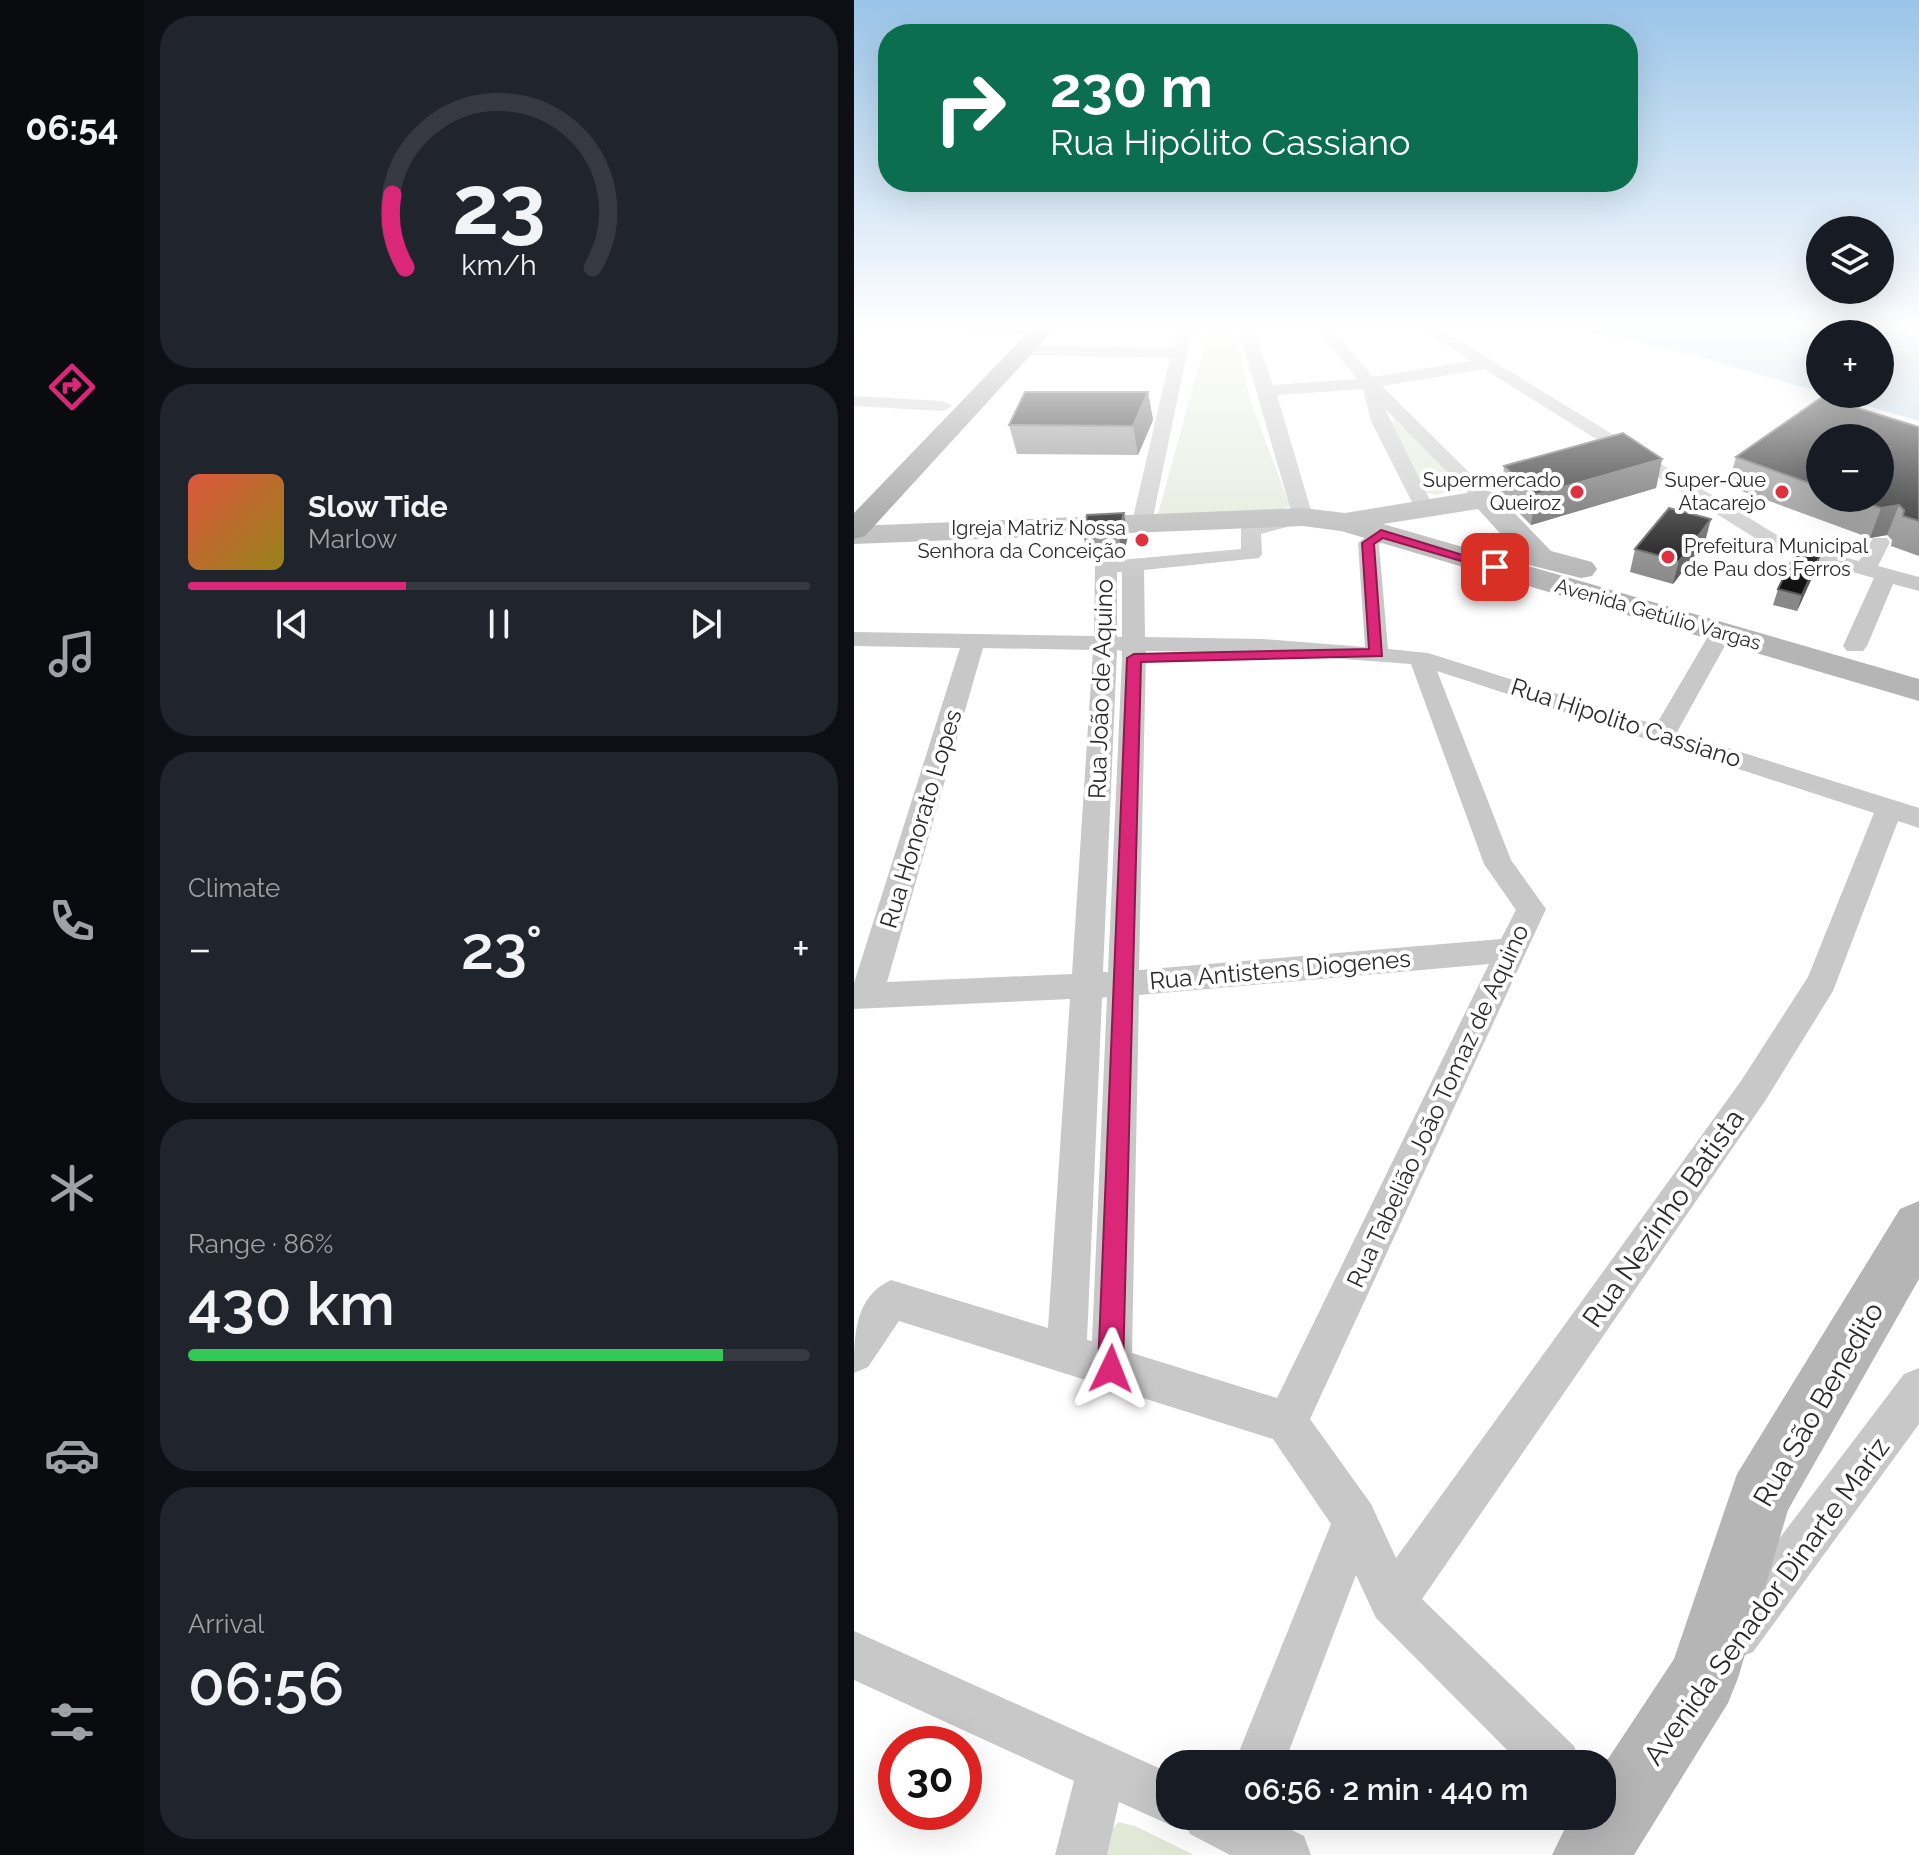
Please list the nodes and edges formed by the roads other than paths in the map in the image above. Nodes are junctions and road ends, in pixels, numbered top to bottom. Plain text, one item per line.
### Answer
1 (937, 412) edge
2 (960, 412) edge
3 (1166, 412) edge
4 (1273, 412) edge
5 (1377, 412) edge
6 (1398, 412) edge
7 (1562, 412) edge
8 (854, 494) edge
9 (1485, 499) junction
10 (1424, 508) junction
11 (1303, 517) junction
12 (1142, 522) junction
13 (1344, 522) junction
14 (854, 532) edge
15 (1397, 538) junction
16 (1880, 542) dead end
17 (1919, 556) edge
18 (1876, 572) junction
19 (1916, 583) edge
20 (1721, 633) junction
21 (854, 639) edge
22 (1855, 646) junction
23 (972, 649) junction
24 (1119, 650) junction
25 (1377, 653) junction
26 (854, 655) edge
27 (1420, 658) junction
28 (1919, 664) edge
29 (1919, 690) edge
30 (1663, 734) junction
31 (1904, 814) edge
32 (1513, 950) junction
33 (1124, 984) junction
34 (1087, 986) junction
35 (860, 996) edge
36 (1919, 1227) edge
37 (854, 1353) edge
38 (1066, 1355) junction
39 (1111, 1369) junction
40 (1919, 1389) edge
41 (1287, 1422) junction
42 (1355, 1520) junction
43 (1392, 1602) junction
44 (854, 1655) edge
45 (1703, 1678) junction
46 (1265, 1750) edge
47 (1542, 1750) edge
48 (1102, 1768) junction
49 (1156, 1793) edge
50 (1616, 1806) edge
51 (1244, 1830) edge
52 (1081, 1855) edge
53 (1285, 1855) edge

1 - 8 highway
2 - 14 highway
3 - 12 street
4 - 11 street
5 - 10 street
6 - 9 street
7 - 18 street
9 - 10 main road
9 - 22 main road, Avenida Getúlio Vargas
10 - 13 main road
10 - 15 main road
11 - 12 main road
11 - 13 main road
11 - 24 street, Rua João de Aquino
12 - 14 main road
13 - 15 main road, Avenida Getúlio Vargas
15 - 20 main road, Avenida Getúlio Vargas
15 - 25 street
16 - 18 street
17 - 19 street
18 - 19 street
18 - 22 street
20 - 29 main road, Avenida Getúlio Vargas
20 - 30 street
21 - 23 street
22 - 28 main road, Avenida Getúlio Vargas
23 - 24 street, Rua Hipolito Cassiano
23 - 26 street
23 - 35 street, Rua Honorato Lopes
24 - 25 street, Rua Hipolito Cassiano
24 - 33 street, Rua João de Aquino
24 - 34 street, Rua João de Aquino
25 - 27 street, Rua Hipolito Cassiano
27 - 30 street, Rua Hipolito Cassiano
27 - 32 street, Rua Tabelião João Tomaz de Aquino
30 - 31 street, Rua Hipolito Cassiano
31 - 43 street, Rua Nezinho Batista
32 - 33 street, Rua Antistens Diogenes
32 - 41 street, Rua Tabelião João Tomaz de Aquino
33 - 34 street, Rua Antistens Diogenes
33 - 39 street, Rua João de Aquino
34 - 35 street, Rua Antistens Diogenes
34 - 38 street, Rua João de Aquino
36 - 45 main road, Rua São Benedito
37 - 38 street
38 - 39 street
39 - 41 street
40 - 45 street, Avenida Senador Dinarte Mariz
41 - 42 street
42 - 43 street
42 - 46 street
43 - 47 street
44 - 48 street
45 - 50 main road, Avenida Senador Dinarte Mariz
48 - 49 street
48 - 52 street
51 - 53 street

